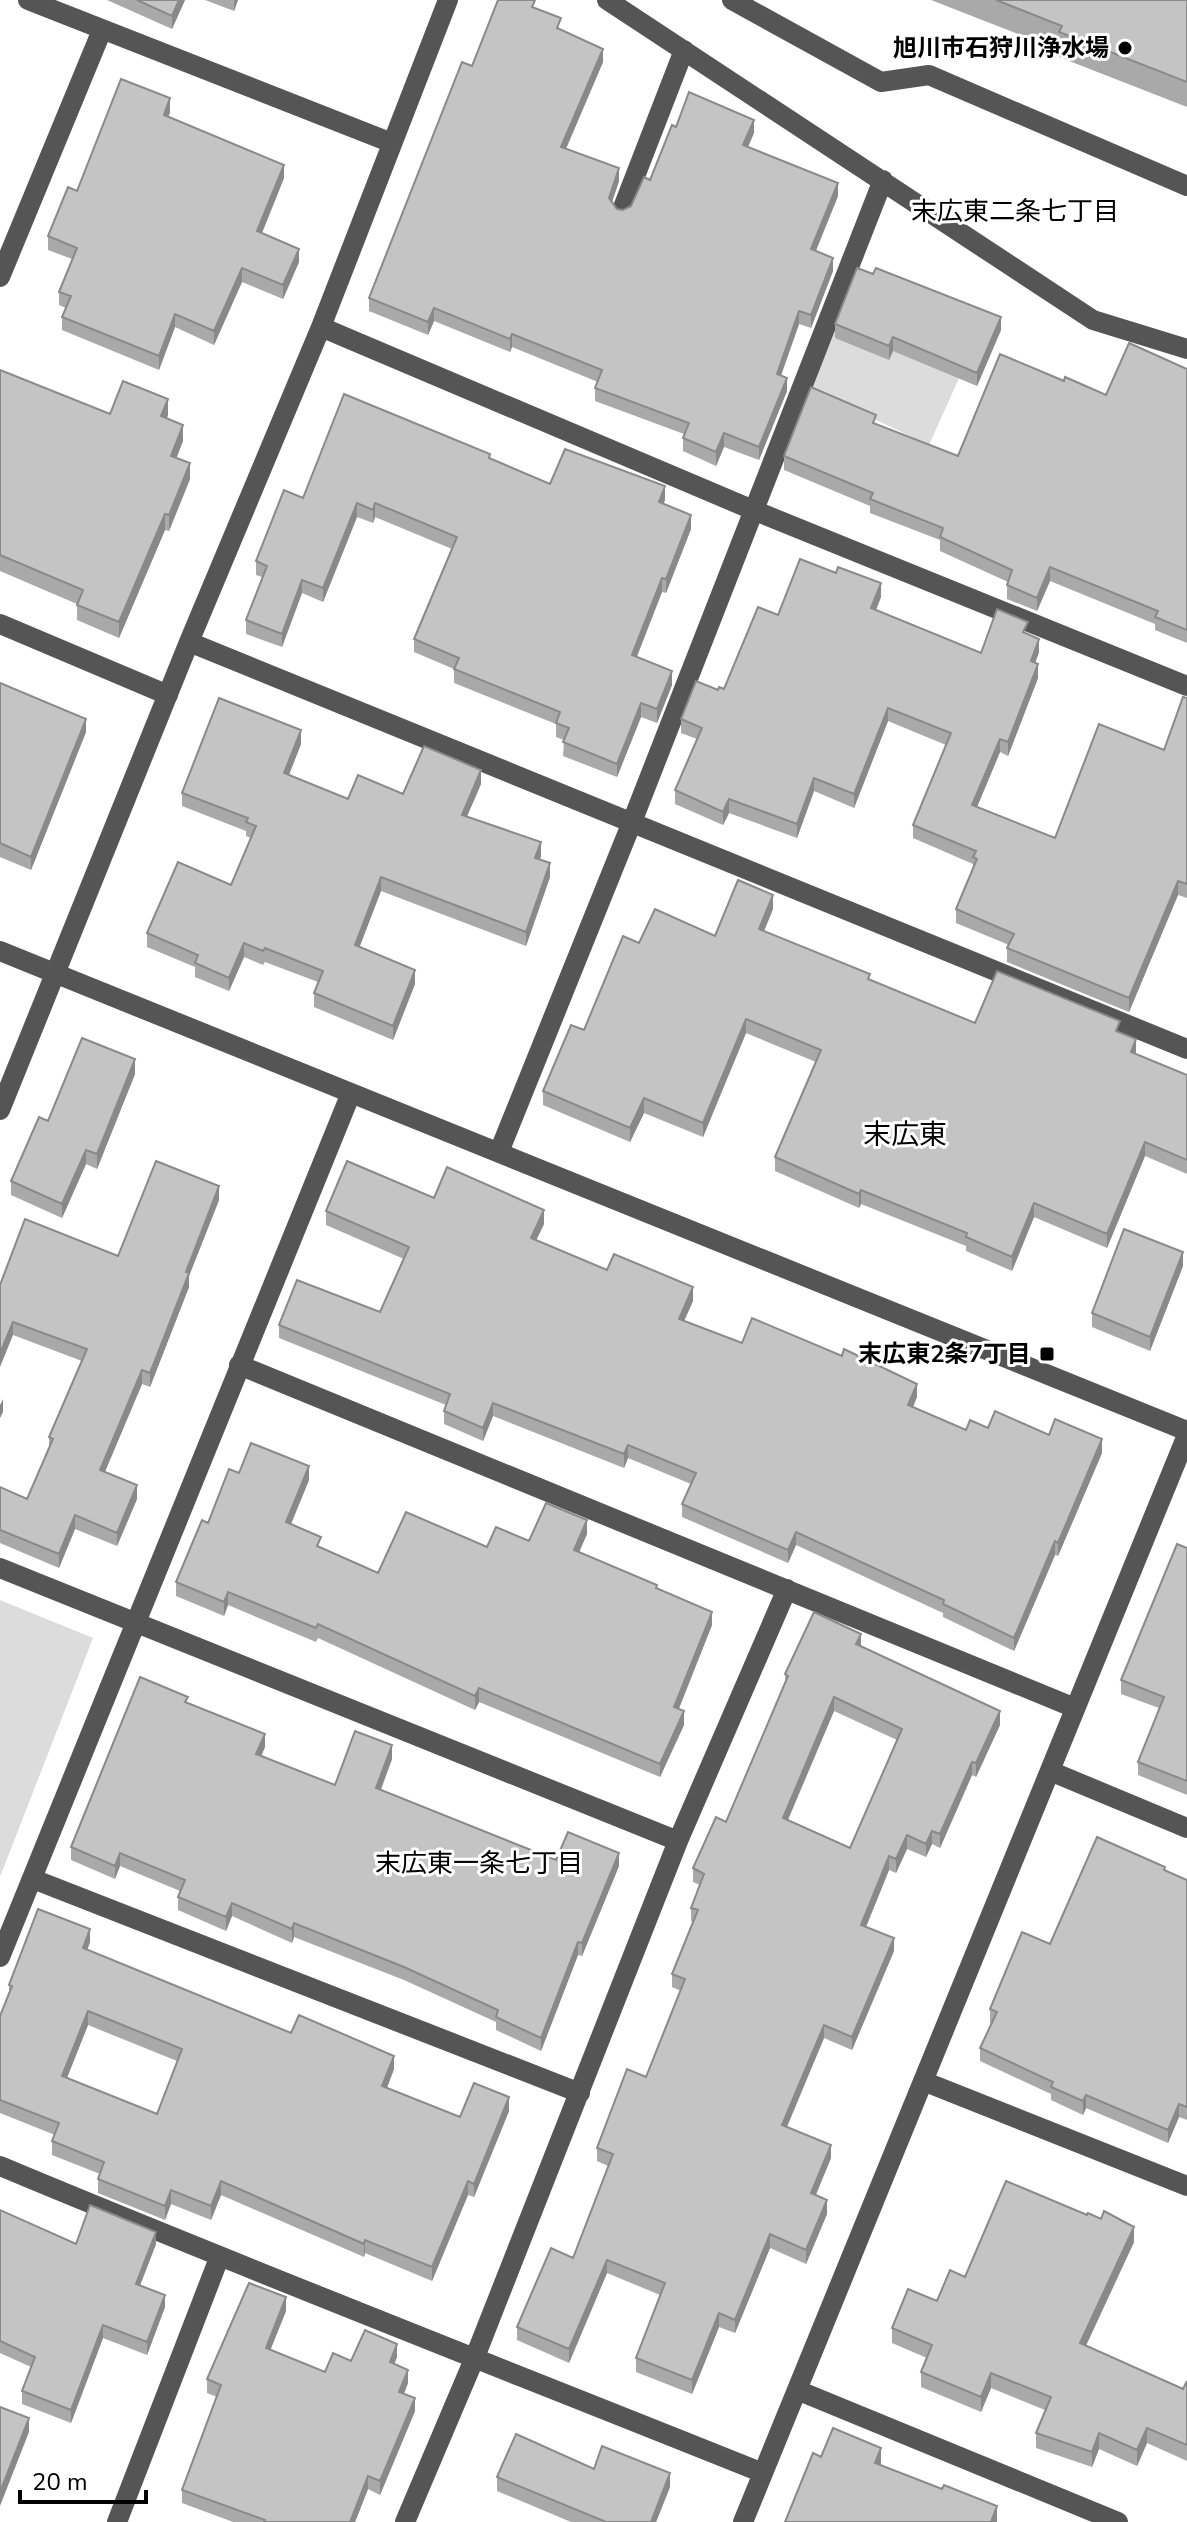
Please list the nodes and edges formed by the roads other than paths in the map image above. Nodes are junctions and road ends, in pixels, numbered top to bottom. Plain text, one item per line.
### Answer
1 (28, 0) edge
2 (448, 0) edge
3 (607, 0) edge
4 (732, 0) edge
5 (102, 30) junction
6 (684, 50) junction
7 (392, 143) junction
8 (883, 180) junction
9 (1187, 186) edge
10 (622, 210) edge
11 (0, 277) edge
12 (321, 327) junction
13 (1187, 349) edge
14 (753, 510) junction
15 (0, 624) edge
16 (189, 642) junction
17 (1187, 686) edge
18 (168, 695) junction
19 (632, 822) junction
20 (0, 951) edge
21 (55, 973) junction
22 (1187, 1049) edge
23 (351, 1093) junction
24 (0, 1110) edge
25 (499, 1152) junction
26 (239, 1365) junction
27 (1187, 1433) edge
28 (0, 1568) edge
29 (787, 1589) junction
30 (136, 1625) junction
31 (1075, 1708) junction
32 (1050, 1771) junction
33 (1187, 1828) edge
34 (678, 1841) junction
35 (33, 1879) junction
36 (0, 1957) edge
37 (923, 2081) junction
38 (580, 2093) junction
39 (0, 2166) edge
40 (1187, 2186) edge
41 (219, 2258) junction
42 (475, 2357) junction
43 (797, 2390) junction
44 (763, 2473) junction
45 (117, 2522) edge
46 (405, 2522) edge
47 (743, 2522) edge
48 (1118, 2522) edge

1 - 5 street
2 - 7 street
3 - 6 street
4 - 9 street
5 - 7 street
5 - 11 street
6 - 8 street
6 - 10 street
7 - 12 street
8 - 13 street
8 - 14 street
12 - 14 street
12 - 16 street
14 - 17 street
14 - 19 street
15 - 18 street
16 - 18 street
16 - 19 street
18 - 21 street
19 - 22 street
19 - 25 street
20 - 21 street
21 - 23 street
21 - 24 street
23 - 25 street
23 - 26 street
25 - 27 street
26 - 29 street
26 - 30 street
27 - 31 street
28 - 30 street
29 - 31 street
29 - 34 street
30 - 34 street
30 - 35 street
31 - 32 street
32 - 33 street
32 - 37 street
34 - 38 street
35 - 36 street
35 - 38 street
37 - 40 street
37 - 43 street
38 - 42 street
39 - 41 street
41 - 42 street
41 - 45 street
42 - 44 street
42 - 46 street
43 - 44 street
43 - 48 street
44 - 47 street

